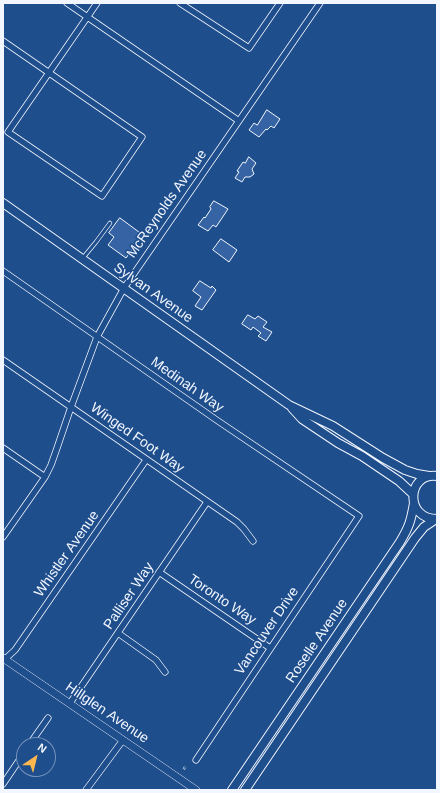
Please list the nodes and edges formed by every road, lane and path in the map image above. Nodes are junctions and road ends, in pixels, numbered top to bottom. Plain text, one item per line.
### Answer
1 (67, 3) edge
2 (97, 3) edge
3 (180, 3) edge
4 (280, 3) edge
5 (320, 3) edge
6 (88, 17) junction
7 (3, 41) edge
8 (49, 72) junction
9 (239, 121) junction
10 (5, 130) edge
11 (3, 203) edge
12 (110, 223) dead end
13 (82, 259) junction
14 (3, 271) edge
15 (124, 288) junction
16 (97, 337) junction
17 (3, 360) edge
18 (289, 405) junction
19 (72, 407) junction
20 (3, 448) edge
21 (146, 460) junction
22 (45, 476) junction
23 (434, 476) edge
24 (413, 499) junction
25 (207, 502) junction
26 (359, 516) joint
27 (437, 519) edge
28 (3, 537) edge
29 (253, 541) dead end
30 (159, 572) junction
31 (118, 633) junction
32 (270, 648) junction
33 (3, 659) edge
34 (166, 672) dead end
35 (70, 704) junction
36 (48, 718) dead end
37 (35, 737) edge
38 (123, 740) junction
39 (196, 760) dead end
40 (16, 765) edge
41 (186, 766) dead end
42 (184, 769) dead end
43 (3, 784) edge
44 (86, 790) edge
45 (196, 790) edge
46 (232, 790) edge
47 (245, 790) edge

1 - 6 street
2 - 6 street
3 - 4 street
5 - 9 street, McReynolds Avenue
6 - 8 street
6 - 9 street
7 - 8 street
8 - 10 street
8 - 10 street
9 - 15 street, McReynolds Avenue
11 - 13 main road, Sylvan Avenue
12 - 13 lane
13 - 15 main road, Sylvan Avenue
14 - 16 street, Medinah Way
15 - 16 street, McReynolds Avenue
15 - 18 main road, Sylvan Avenue
16 - 19 street, McReynolds Avenue
16 - 26 street, Medinah Way
17 - 19 street, Winged Foot Way
18 - 23 main road, Sylvan Avenue
18 - 24 main road, Sylvan Avenue
19 - 21 street, Winged Foot Way
19 - 22 street, McReynolds Avenue
20 - 22 street
21 - 25 street, Winged Foot Way
21 - 33 street, Whistler Avenue
22 - 28 street, McReynolds Avenue
23 - 24 main road
24 - 27 main road, Sylvan Avenue
24 - 46 main road, Roselle Avenue
25 - 29 street, Winged Foot Way
25 - 30 street, Palliser Way
26 - 32 street, Vancouver Drive
27 - 47 main road, Roselle Avenue
30 - 31 street, Palliser Way
30 - 32 street, Toronto Way
31 - 34 street
31 - 35 street, Palliser Way
32 - 39 street, Vancouver Drive
33 - 35 street, Hillglen Avenue
35 - 38 street, Hillglen Avenue
36 - 37 street
38 - 44 street
38 - 45 street, Hillglen Avenue
40 - 43 street
41 - 42 path

